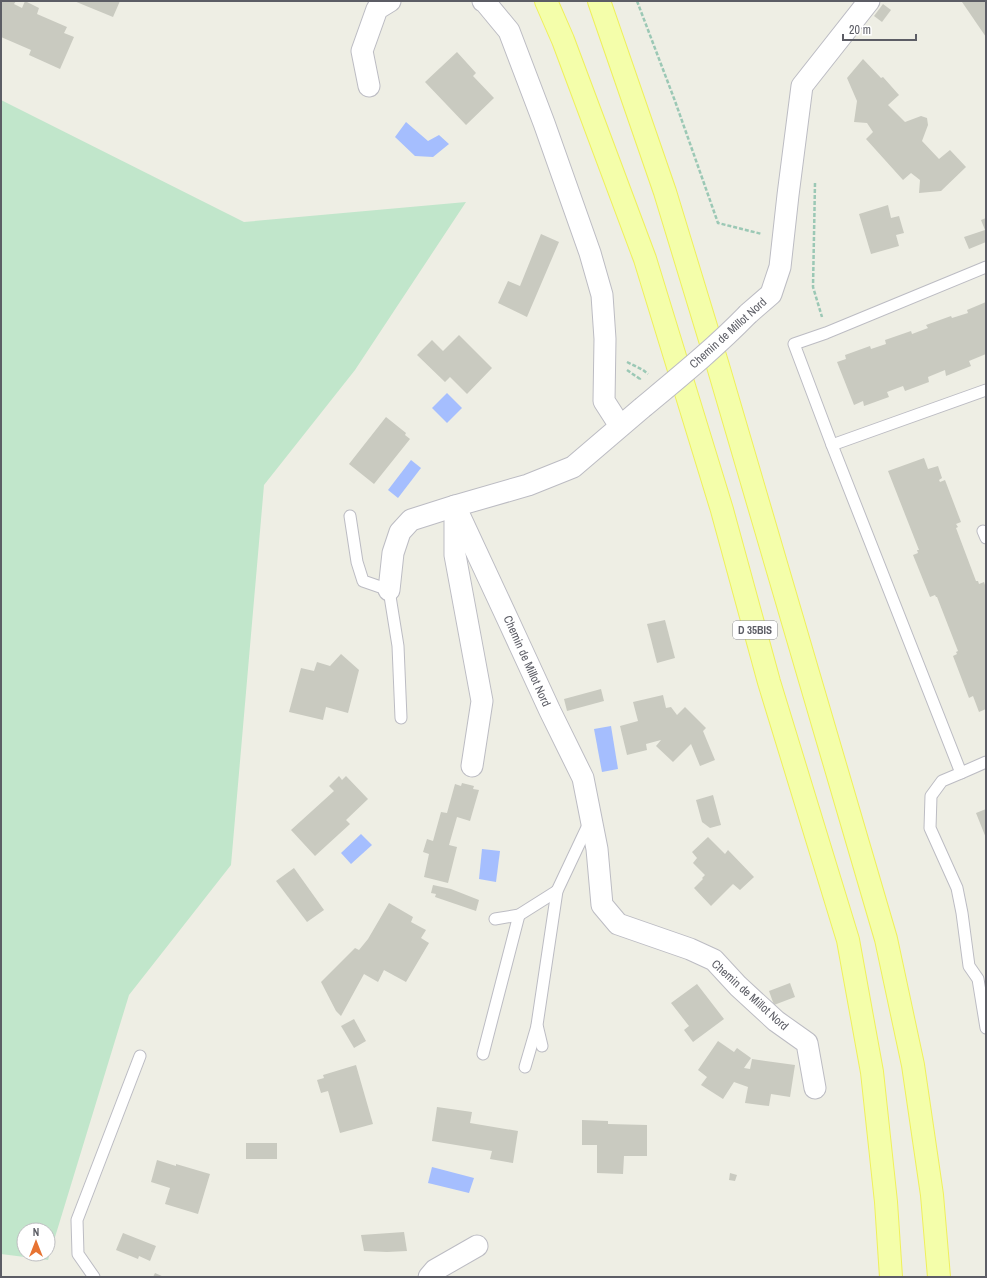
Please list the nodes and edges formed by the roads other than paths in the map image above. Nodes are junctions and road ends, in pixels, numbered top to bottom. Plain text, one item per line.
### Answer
1 (390, 1) edge
2 (483, 1) edge
3 (546, 1) edge
4 (598, 1) edge
5 (869, 1) edge
6 (369, 86) dead end
7 (986, 268) edge
8 (986, 390) edge
9 (620, 426) junction
10 (832, 445) junction
11 (455, 506) junction
12 (350, 516) dead end
13 (389, 590) junction
14 (401, 718) dead end
15 (986, 762) edge
16 (472, 766) dead end
17 (961, 773) junction
18 (591, 818) junction
19 (558, 891) junction
20 (519, 915) junction
21 (495, 919) dead end
22 (982, 978) edge
23 (537, 1025) junction
24 (986, 1028) edge
25 (542, 1046) dead end
26 (483, 1054) dead end
27 (140, 1056) dead end
28 (525, 1067) dead end
29 (815, 1088) dead end
30 (477, 1246) dead end
31 (94, 1277) edge
32 (429, 1277) edge
33 (890, 1277) edge
34 (939, 1277) edge

1 - 6 street
2 - 9 street
3 - 33 main road, D 35BIS
4 - 34 main road, D 35BIS
5 - 9 street, Chemin de Millot Nord, bridge
7 - 10 lane
8 - 10 lane
9 - 11 street, Chemin de Millot Nord
10 - 17 lane
11 - 13 street, Chemin de Millot Nord
11 - 16 street
11 - 18 street, Chemin de Millot Nord
12 - 13 lane
13 - 14 lane
15 - 17 lane
17 - 22 lane
18 - 19 lane
18 - 29 street, Chemin de Millot Nord
19 - 20 lane
19 - 23 lane
20 - 21 lane
20 - 26 lane
22 - 24 lane
23 - 25 lane
23 - 28 lane
27 - 31 lane
30 - 32 street

